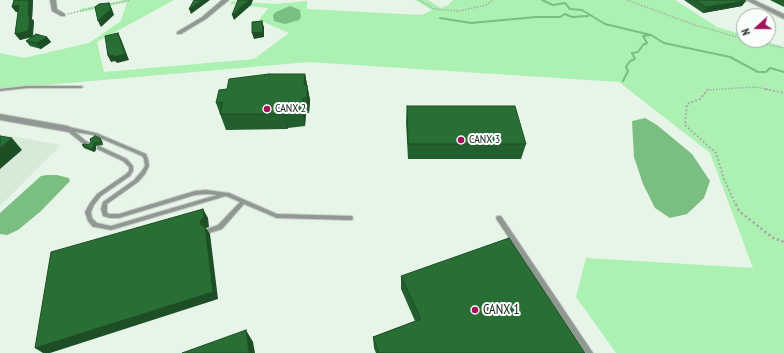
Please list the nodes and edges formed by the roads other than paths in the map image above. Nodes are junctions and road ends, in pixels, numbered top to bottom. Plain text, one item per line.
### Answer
1 (53, 0) edge
2 (226, 0) edge
3 (749, 0) edge
4 (63, 15) road end
5 (784, 18) edge
6 (179, 33) dead end
7 (81, 88) dead end
8 (0, 90) edge
9 (0, 117) edge
10 (68, 129) junction
11 (90, 144) edge
12 (99, 148) dead end
13 (227, 194) junction
14 (244, 201) junction
15 (350, 218) dead end
16 (499, 218) dead end
17 (210, 231) dead end
18 (590, 353) edge

1 - 4 street
2 - 6 street
3 - 5 street
7 - 8 lane
9 - 10 street
10 - 11 lane
10 - 13 lane
12 - 13 lane
13 - 14 lane
14 - 15 lane
14 - 17 lane
16 - 18 lane

